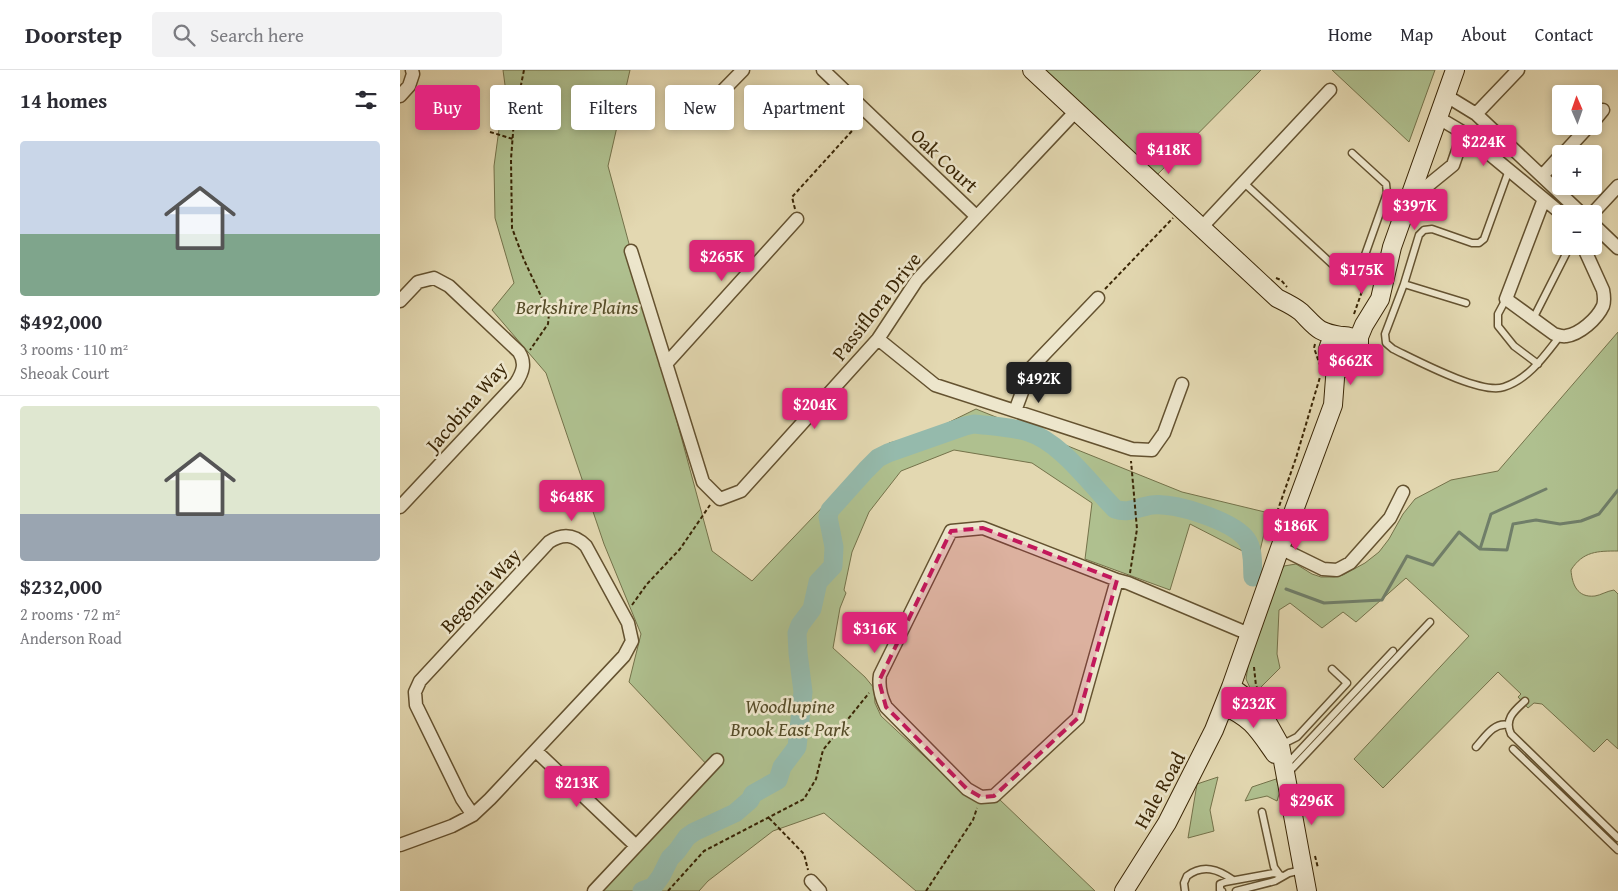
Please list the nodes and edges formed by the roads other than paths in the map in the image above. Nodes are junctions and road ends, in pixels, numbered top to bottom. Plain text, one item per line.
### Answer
1 (412, 70) edge
2 (743, 70) edge
3 (822, 70) edge
4 (1032, 70) edge
5 (1454, 70) edge
6 (1518, 70) edge
7 (728, 85) edge
8 (1330, 90) dead end
9 (1445, 95) junction
10 (400, 96) edge
11 (1076, 111) junction
12 (1476, 114) junction
13 (1437, 117) junction
14 (1464, 133) junction
15 (1580, 135) edge
16 (1571, 145) edge
17 (1352, 153) dead end
18 (1552, 166) edge
19 (1509, 170) junction
20 (1542, 176) junction
21 (1244, 182) junction
22 (1618, 186) edge
23 (1544, 199) junction
24 (1407, 204) junction
25 (1573, 205) edge
26 (1600, 205) edge
27 (1552, 206) edge
28 (976, 216) junction
29 (797, 219) road end
30 (1201, 228) junction
31 (1602, 233) edge
32 (1618, 248) edge
33 (1384, 251) junction
34 (631, 252) dead end
35 (1565, 255) edge
36 (1587, 255) edge
37 (1404, 284) junction
38 (1098, 298) road end
39 (1277, 298) junction
40 (1506, 299) junction
41 (400, 302) edge
42 (1466, 303) dead end
43 (1533, 319) junction
44 (1342, 336) junction
45 (1560, 336) junction
46 (878, 339) junction
47 (1359, 344) junction
48 (1332, 360) junction
49 (666, 364) junction
50 (1354, 364) junction
51 (1538, 364) junction
52 (1182, 384) dead end
53 (1333, 405) junction
54 (1015, 411) junction
55 (1403, 492) dead end
56 (400, 507) edge
57 (1280, 548) junction
58 (1123, 582) junction
59 (1430, 622) dead end
60 (1249, 634) junction
61 (1393, 651) dead end
62 (1332, 669) dead end
63 (1231, 687) junction
64 (1524, 701) dead end
65 (1224, 706) junction
66 (1508, 725) junction
67 (1280, 745) junction
68 (1476, 747) dead end
69 (1513, 749) dead end
70 (536, 751) junction
71 (717, 760) dead end
72 (1285, 771) junction
73 (1262, 812) dead end
74 (472, 815) junction
75 (1618, 838) edge
76 (400, 845) edge
77 (636, 846) junction
78 (1618, 850) edge
79 (1304, 869) junction
80 (1281, 875) junction
81 (1233, 880) junction
82 (811, 881) road end
83 (594, 891) edge
84 (820, 891) edge
85 (1124, 891) edge
86 (1185, 891) edge
87 (1222, 891) edge
88 (1236, 891) edge
89 (1308, 891) edge

1 - 10 street
2 - 7 street
3 - 28 street, Oak Court
4 - 11 main road
5 - 9 main road
6 - 12 street
8 - 21 street
9 - 12 street
9 - 13 main road
11 - 28 street, Passiflora Drive
11 - 30 main road
12 - 20 street
13 - 14 street
13 - 24 main road
14 - 19 street
14 - 24 street
15 - 16 street
17 - 21 lane
18 - 20 street
19 - 23 street
19 - 37 lane
20 - 25 street
21 - 30 street
22 - 26 street
23 - 27 street
23 - 40 street
24 - 33 main road
28 - 46 street, Passiflora Drive
29 - 49 street
30 - 39 main road
31 - 32 street
33 - 44 main road
33 - 47 main road
34 - 49 street
35 - 43 lane
36 - 45 street
37 - 42 lane
37 - 51 lane
38 - 54 street
39 - 44 main road
39 - 48 main road
40 - 43 street
40 - 51 lane
41 - 56 street, Jacobina Way
43 - 45 street
44 - 47 main road
44 - 48 main road
45 - 51 lane
46 - 49 street, Passiflora Drive
46 - 54 street
47 - 50 main road
48 - 50 main road
48 - 53 main road
50 - 53 main road
52 - 54 street
53 - 57 main road, Hale Road
55 - 57 street
57 - 60 main road, Hale Road
58 - 58 street
58 - 60 street
59 - 72 lane
60 - 63 main road, Hale Road
61 - 72 lane
62 - 67 lane
63 - 65 main road, Hale Road
63 - 67 main road
64 - 66 lane
65 - 72 main road
65 - 85 main road, Hale Road
66 - 68 lane
66 - 75 lane
67 - 72 main road
69 - 78 lane
70 - 74 street, Begonia Way
70 - 74 street, Begonia Way
70 - 77 street
71 - 77 street
72 - 79 main road
73 - 80 lane
74 - 76 street, Begonia Way
77 - 83 street
79 - 80 lane
79 - 89 main road
80 - 81 lane
80 - 88 lane
81 - 86 lane
81 - 87 lane
82 - 84 street

